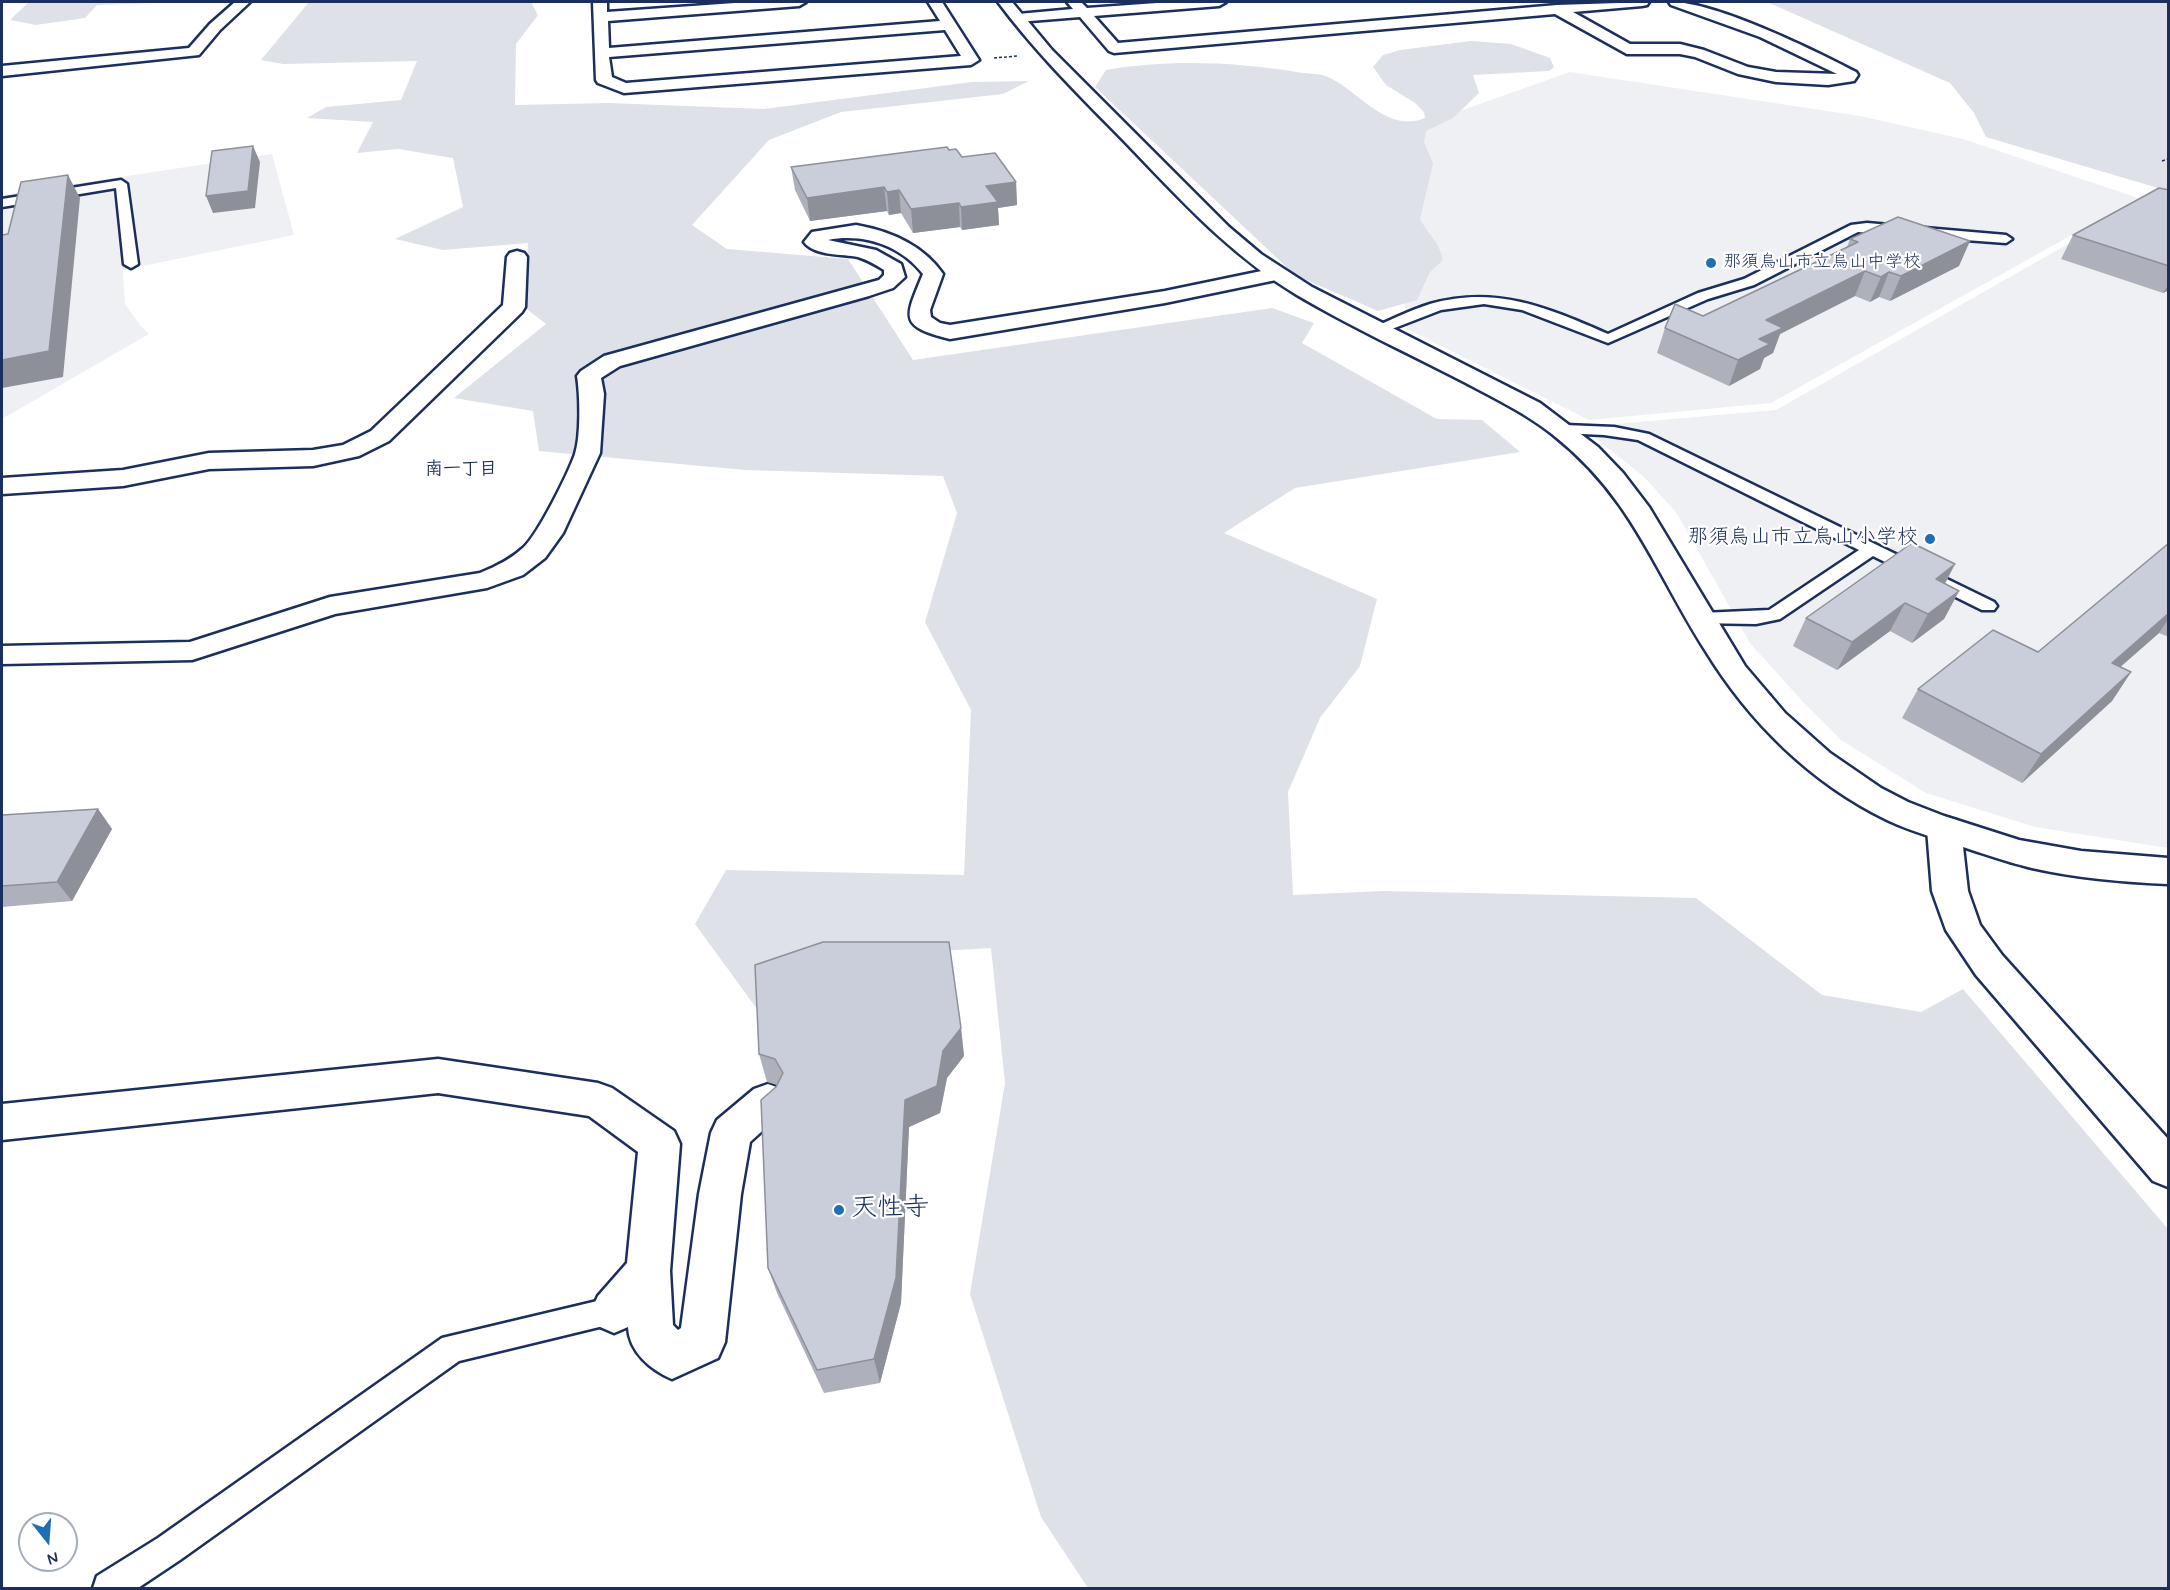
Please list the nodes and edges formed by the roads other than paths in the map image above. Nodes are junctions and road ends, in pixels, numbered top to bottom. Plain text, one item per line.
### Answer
1 (243, 2) edge
2 (799, 2) edge
3 (935, 2) edge
4 (1219, 2) edge
5 (1642, 2) edge
6 (1676, 2) edge
7 (1079, 7) edge
8 (600, 9) edge
9 (1386, 9) dead end
10 (1557, 9) junction
11 (1012, 10) edge
12 (1406, 22) junction
13 (950, 25) junction
14 (601, 53) junction
15 (2, 71) edge
16 (2, 203) edge
17 (2006, 240) dead end
18 (517, 257) dead end
19 (131, 264) dead end
20 (1276, 274) junction
21 (1379, 330) junction
22 (1565, 430) junction
23 (2, 486) edge
24 (1872, 549) junction
25 (1988, 606) dead end
26 (1701, 619) junction
27 (2, 655) edge
28 (1944, 829) junction
29 (2169, 871) edge
30 (768, 1101) edge
31 (2, 1122) edge
32 (2169, 1168) edge
33 (648, 1271) junction
34 (614, 1311) joint
35 (109, 1588) edge

1 - 15 street
2 - 8 street
3 - 13 street
4 - 7 street
5 - 10 street
6 - 10 street
7 - 11 street
7 - 12 street
8 - 14 street
9 - 12 street
10 - 12 street
11 - 20 street
13 - 14 street
13 - 14 street
16 - 19 lane
17 - 21 lane
18 - 23 street
20 - 21 street
20 - 27 street
21 - 22 street
22 - 24 lane
22 - 26 street
24 - 25 lane
24 - 26 lane
26 - 28 street
28 - 29 street
28 - 32 street
30 - 33 street
31 - 33 street
33 - 34 street
34 - 35 lane

